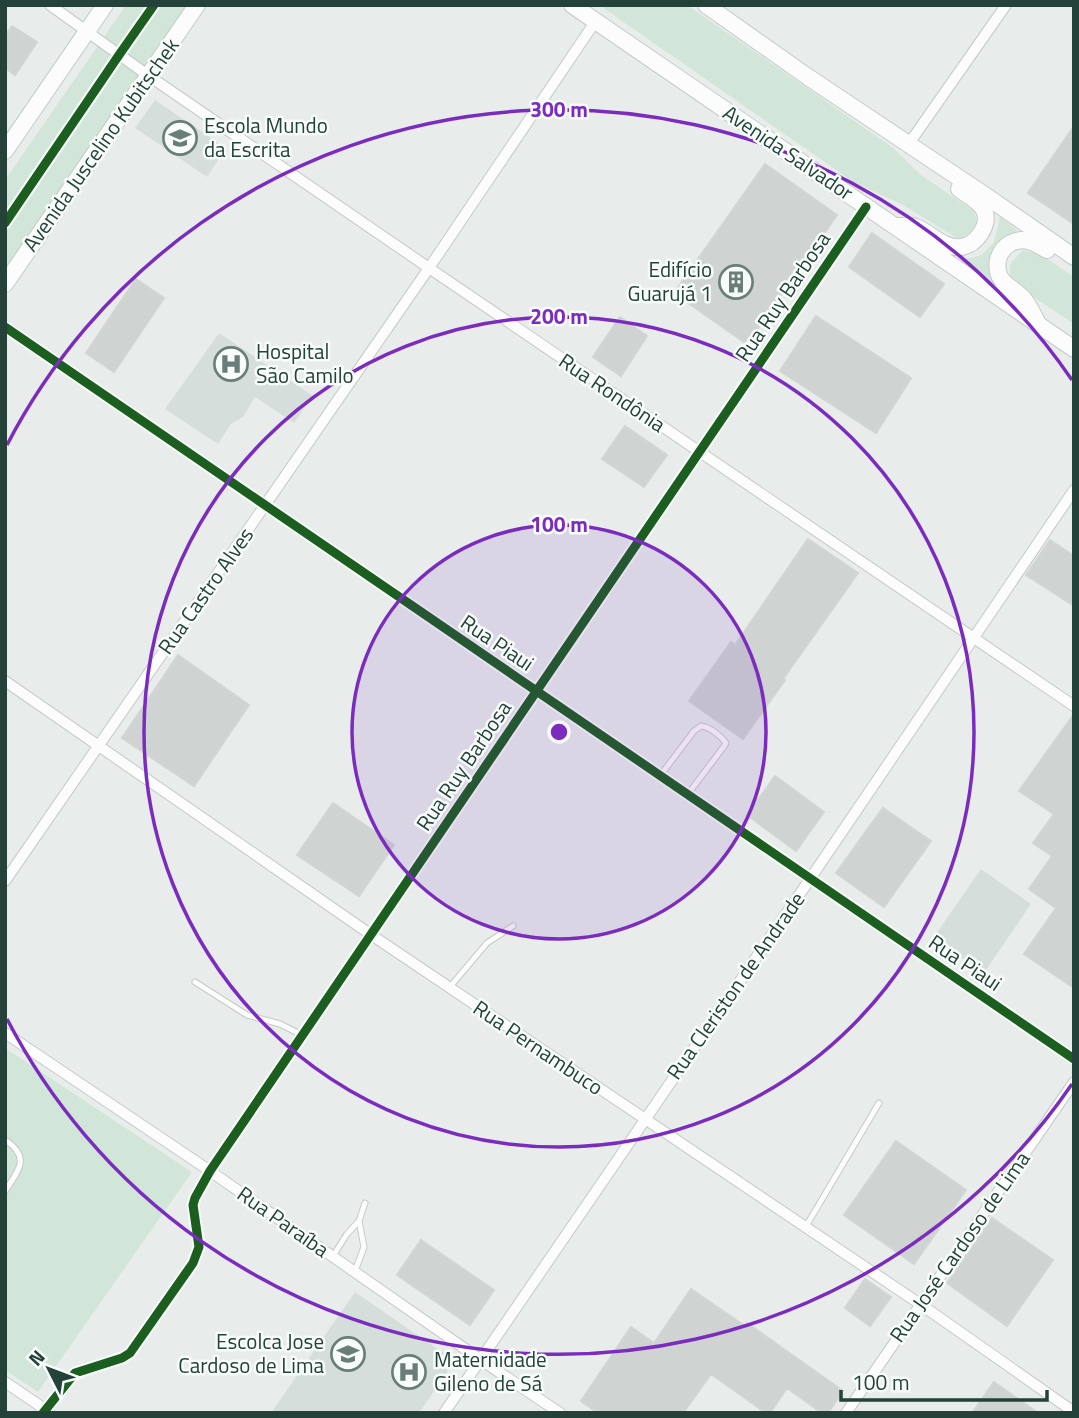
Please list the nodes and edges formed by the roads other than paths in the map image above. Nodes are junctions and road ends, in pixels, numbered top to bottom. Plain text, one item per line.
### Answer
1 (50, 5) edge
2 (105, 5) edge
3 (197, 5) edge
4 (572, 5) edge
5 (706, 5) edge
6 (1006, 5) edge
7 (595, 22) junction
8 (87, 32) junction
9 (149, 76) junction
10 (908, 145) junction
11 (5, 152) edge
12 (943, 167) junction
13 (866, 207) junction
14 (895, 226) junction
15 (1073, 257) edge
16 (429, 268) junction
17 (5, 284) edge
18 (1038, 324) junction
19 (5, 327) edge
20 (1074, 349) edge
21 (699, 452) junction
22 (1074, 490) edge
23 (265, 506) junction
24 (973, 637) junction
25 (5, 681) edge
26 (536, 691) junction
27 (1074, 706) edge
28 (100, 746) junction
29 (660, 776) junction
30 (688, 794) junction
31 (810, 879) junction
32 (5, 881) edge
33 (513, 926) dead end
34 (370, 934) junction
35 (195, 982) dead end
36 (449, 988) junction
37 (5, 1033) edge
38 (302, 1035) junction
39 (1074, 1059) edge
40 (1074, 1082) edge
41 (879, 1103) dead end
42 (644, 1120) junction
43 (5, 1140) edge
44 (210, 1171) junction
45 (5, 1191) edge
46 (365, 1203) dead end
47 (359, 1221) junction
48 (806, 1228) junction
49 (333, 1256) junction
50 (355, 1271) junction
51 (920, 1304) junction
52 (481, 1360) junction
53 (5, 1382) edge
54 (47, 1412) edge
55 (1074, 1412) edge
56 (444, 1413) edge
57 (560, 1413) edge
58 (845, 1413) edge

1 - 8 street, Rua Rondônia
2 - 8 main road
3 - 9 main road, Avenida Juscelino Kubitschek
4 - 7 main road, Avenida Salvador
5 - 10 main road
6 - 10 street
7 - 13 main road, Avenida Salvador
7 - 16 street, Rua Castro Alves
8 - 9 street, Rua Rondônia
8 - 11 main road
9 - 16 street, Rua Rondônia
9 - 17 main road, Avenida Juscelino Kubitschek
10 - 12 main road
12 - 14 main road
12 - 15 main road
13 - 14 main road, Avenida Salvador
13 - 21 street, Rua Ruy Barbosa
14 - 18 main road, Avenida Salvador
15 - 18 main road
16 - 21 street, Rua Rondônia
16 - 23 street, Rua Castro Alves
18 - 20 main road, Avenida Salvador
19 - 23 street, Rua Piaui
21 - 24 street, Rua Rondônia
21 - 26 street, Rua Ruy Barbosa
22 - 24 street, Rua Cleriston de Andrade
23 - 26 street, Rua Piaui
23 - 28 street, Rua Castro Alves
24 - 27 street, Rua Rondônia
24 - 31 street, Rua Cleriston de Andrade
25 - 28 street, Rua Pernambuco
26 - 29 street, Rua Piaui
26 - 34 street, Rua Ruy Barbosa
28 - 32 street, Rua Castro Alves
28 - 34 street, Rua Pernambuco
29 - 30 street, Rua Piaui
29 - 30 lane
30 - 31 street, Rua Piaui
31 - 39 street, Rua Piaui
31 - 42 street, Rua Cleriston de Andrade
33 - 36 lane
34 - 36 street, Rua Pernambuco
34 - 38 street, Rua Ruy Barbosa
35 - 38 lane
36 - 42 street, Rua Pernambuco
37 - 44 street, Rua Paraíba
38 - 44 street, Rua Ruy Barbosa
40 - 51 street, Rua José Cardoso de Lima
41 - 48 lane
42 - 48 street, Rua Pernambuco
42 - 52 street, Rua Cleriston de Andrade
43 - 45 lane
44 - 49 street, Rua Paraíba
44 - 54 street, Rua Ruy Barbosa
46 - 47 lane
47 - 49 lane
47 - 50 lane
48 - 51 street, Rua Pernambuco
49 - 50 street, Rua Paraíba
50 - 52 street, Rua Paraíba
51 - 55 street, Rua Pernambuco
51 - 58 street, Rua José Cardoso de Lima
52 - 56 street, Rua Cleriston de Andrade
52 - 57 street, Rua Paraíba
53 - 54 street

